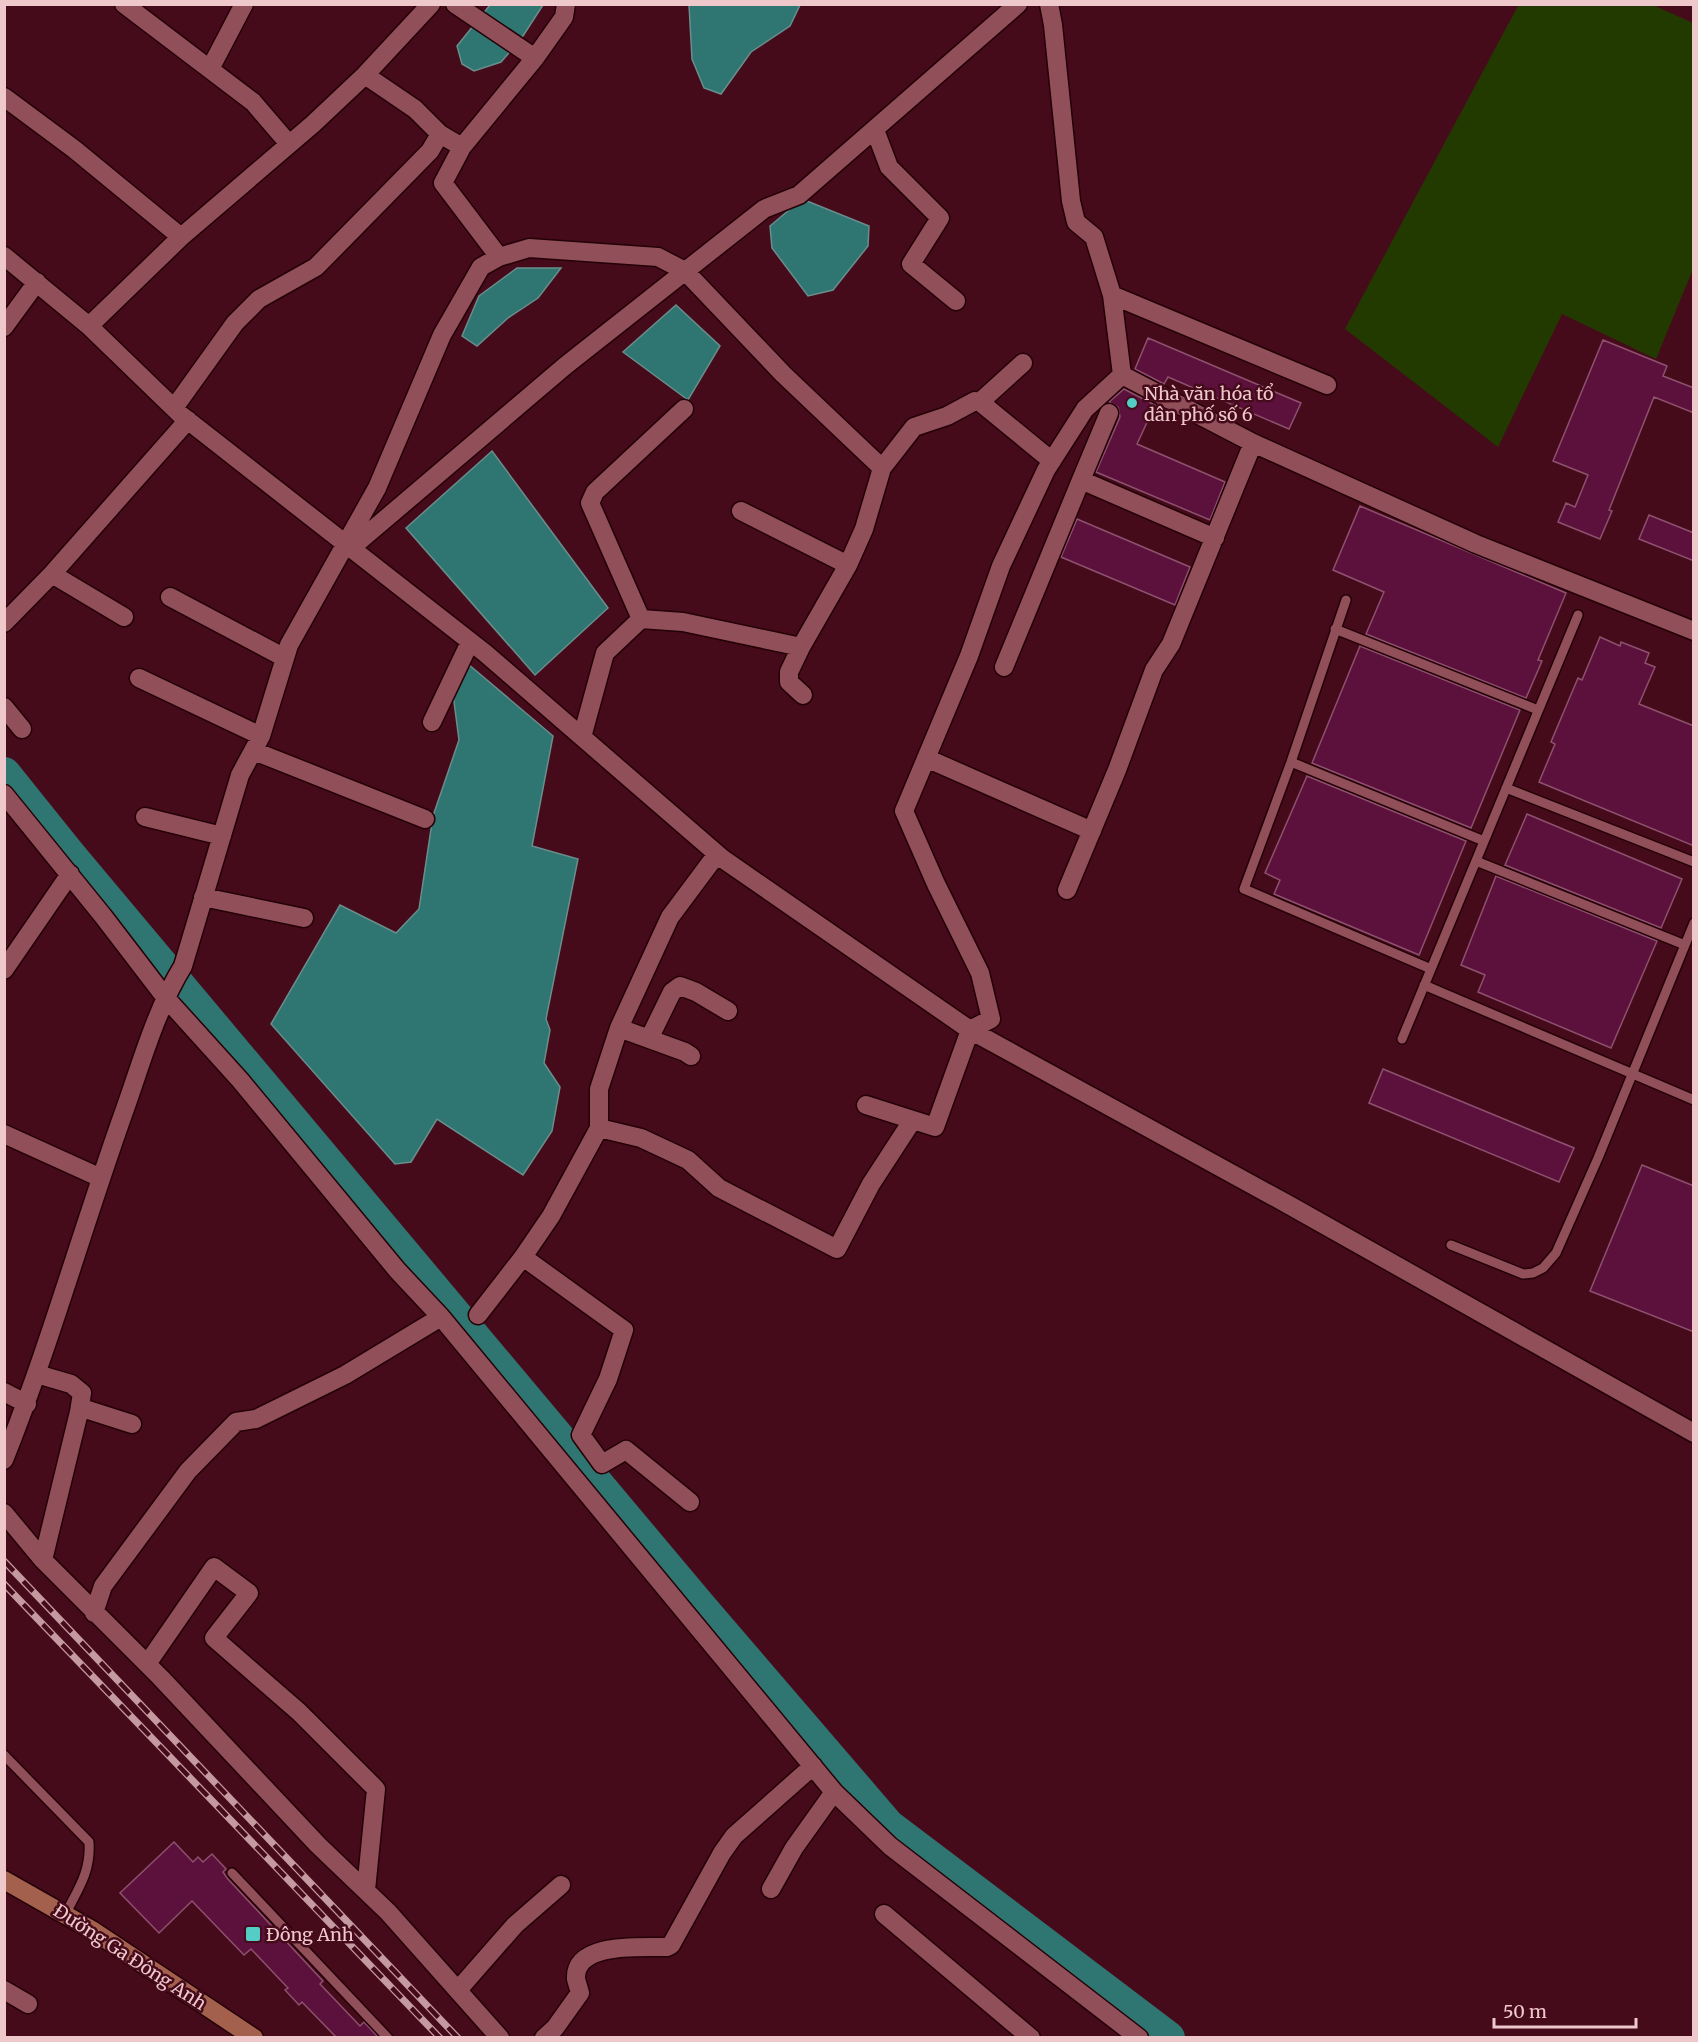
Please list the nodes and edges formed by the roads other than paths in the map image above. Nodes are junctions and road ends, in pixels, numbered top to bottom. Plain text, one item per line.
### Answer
1 (124, 4) edge
2 (244, 4) edge
3 (431, 4) edge
4 (566, 4) edge
5 (1018, 4) edge
6 (1049, 4) edge
7 (462, 9) edge
8 (530, 54) junction
9 (210, 69) junction
10 (365, 75) junction
11 (4, 97) edge
12 (875, 130) junction
13 (440, 134) junction
14 (289, 144) junction
15 (462, 147) junction
16 (181, 237) junction
17 (4, 256) edge
18 (500, 257) junction
19 (685, 271) junction
20 (37, 282) junction
21 (1112, 295) junction
22 (956, 301) dead end
23 (90, 326) junction
24 (4, 327) edge
25 (1023, 363) dead end
26 (1122, 375) junction
27 (1327, 385) dead end
28 (980, 402) junction
29 (174, 408) junction
30 (684, 409) dead end
31 (1109, 413) dead end
32 (188, 420) junction
33 (1253, 442) junction
34 (1052, 461) junction
35 (882, 468) junction
36 (1081, 480) junction
37 (741, 511) dead end
38 (1215, 538) junction
39 (348, 547) junction
40 (848, 565) junction
41 (52, 574) junction
42 (170, 597) dead end
43 (1346, 600) dead end
44 (1578, 615) dead end
45 (124, 617) dead end
46 (641, 619) junction
47 (4, 623) edge
48 (1335, 629) junction
49 (1694, 631) edge
50 (470, 642) junction
51 (801, 647) junction
52 (285, 658) junction
53 (1004, 667) dead end
54 (139, 678) dead end
55 (803, 695) dead end
56 (4, 707) edge
57 (1538, 710) junction
58 (432, 722) dead end
59 (22, 729) dead end
60 (582, 737) junction
61 (257, 743) junction
62 (926, 758) junction
63 (1291, 762) junction
64 (1506, 788) junction
65 (4, 794) edge
66 (145, 817) dead end
67 (425, 819) dead end
68 (1092, 831) junction
69 (222, 836) junction
70 (1484, 841) junction
71 (717, 854) junction
72 (1476, 861) junction
73 (1694, 862) edge
74 (69, 874) junction
75 (1067, 890) dead end
76 (203, 897) junction
77 (303, 918) dead end
78 (1694, 924) edge
79 (1685, 945) junction
80 (1431, 969) junction
81 (4, 970) edge
82 (1424, 985) junction
83 (166, 994) junction
84 (728, 1011) dead end
85 (619, 1028) junction
86 (970, 1030) junction
87 (649, 1039) junction
88 (1402, 1039) dead end
89 (690, 1056) dead end
90 (1632, 1074) junction
91 (1694, 1100) edge
92 (866, 1105) dead end
93 (912, 1121) junction
94 (599, 1128) junction
95 (4, 1134) edge
96 (101, 1178) junction
97 (1451, 1245) dead end
98 (523, 1257) junction
99 (478, 1315) dead end
100 (441, 1317) junction
101 (37, 1374) junction
102 (4, 1392) edge
103 (27, 1404) junction
104 (79, 1412) junction
105 (132, 1424) dead end
106 (1694, 1433) edge
107 (4, 1460) edge
108 (690, 1502) dead end
109 (4, 1513) edge
110 (43, 1560) junction
111 (94, 1613) junction
112 (147, 1664) junction
113 (4, 1755) edge
114 (813, 1766) junction
115 (834, 1792) junction
116 (232, 1873) dead end
117 (4, 1880) edge
118 (561, 1885) dead end
119 (771, 1889) dead end
120 (366, 1890) junction
121 (884, 1914) dead end
122 (65, 1915) junction
123 (4, 1990) edge
124 (458, 1990) junction
125 (28, 2004) dead end
126 (254, 2037) edge
127 (388, 2037) edge
128 (500, 2037) edge
129 (544, 2037) edge
130 (1031, 2037) edge
131 (1139, 2037) edge

1 - 9 street
2 - 9 street
3 - 10 street
4 - 8 street
5 - 12 street
6 - 21 street
7 - 8 street
8 - 15 street
9 - 14 street
10 - 13 street
10 - 14 street
11 - 16 street
12 - 19 street
12 - 22 street
13 - 15 street
13 - 29 street
14 - 16 street
15 - 18 street
16 - 23 street
17 - 20 street
18 - 19 street
18 - 39 street
19 - 35 street
19 - 39 street
20 - 23 street
20 - 24 street
21 - 26 street
21 - 27 street
23 - 29 street
25 - 28 street
26 - 33 street
26 - 34 street
28 - 34 street
28 - 35 street
29 - 32 street
30 - 46 street
31 - 36 street
32 - 39 street
32 - 41 street
33 - 38 street
33 - 49 street
34 - 62 street
35 - 40 street
36 - 38 street
36 - 53 street
37 - 40 street
38 - 68 street
39 - 50 street
39 - 52 street
40 - 51 street
41 - 45 street
41 - 47 street
42 - 52 street
43 - 48 lane
44 - 57 lane
46 - 51 street
46 - 60 street
48 - 57 lane
48 - 63 lane
50 - 58 street
50 - 60 street
51 - 55 street
52 - 61 street
54 - 61 street
56 - 59 street
57 - 64 lane
60 - 71 street
61 - 67 street
61 - 69 street
62 - 68 street
62 - 86 street
63 - 70 lane
63 - 80 lane
64 - 70 lane
64 - 73 lane
65 - 74 street
66 - 69 street
68 - 75 street
69 - 76 street
70 - 72 lane
71 - 85 street
71 - 86 street
72 - 79 lane
72 - 80 lane
74 - 81 street
74 - 83 street
76 - 77 street
76 - 83 street
78 - 79 lane
79 - 90 lane
80 - 82 lane
82 - 88 lane
82 - 90 lane
83 - 96 street
83 - 100 street
84 - 87 street
85 - 87 street
85 - 94 street
86 - 93 street
86 - 106 street
87 - 89 street
90 - 91 lane
90 - 97 lane
92 - 93 street
93 - 94 street
94 - 98 street
95 - 96 street
96 - 101 street
98 - 99 street
98 - 108 street
100 - 111 street
100 - 114 street
101 - 103 street
101 - 104 street
102 - 103 street
103 - 107 street
104 - 105 street
104 - 110 street
109 - 110 street
110 - 111 street
111 - 112 street
112 - 120 street
112 - 120 street
113 - 122 lane
114 - 115 street
114 - 129 street
115 - 119 street
115 - 131 street
116 - 127 lane
117 - 122 street, Đường Ga Đông Anh
118 - 124 street
120 - 124 street
121 - 130 street
122 - 126 street, Đường Ga Đông Anh
123 - 125 street
124 - 128 street

